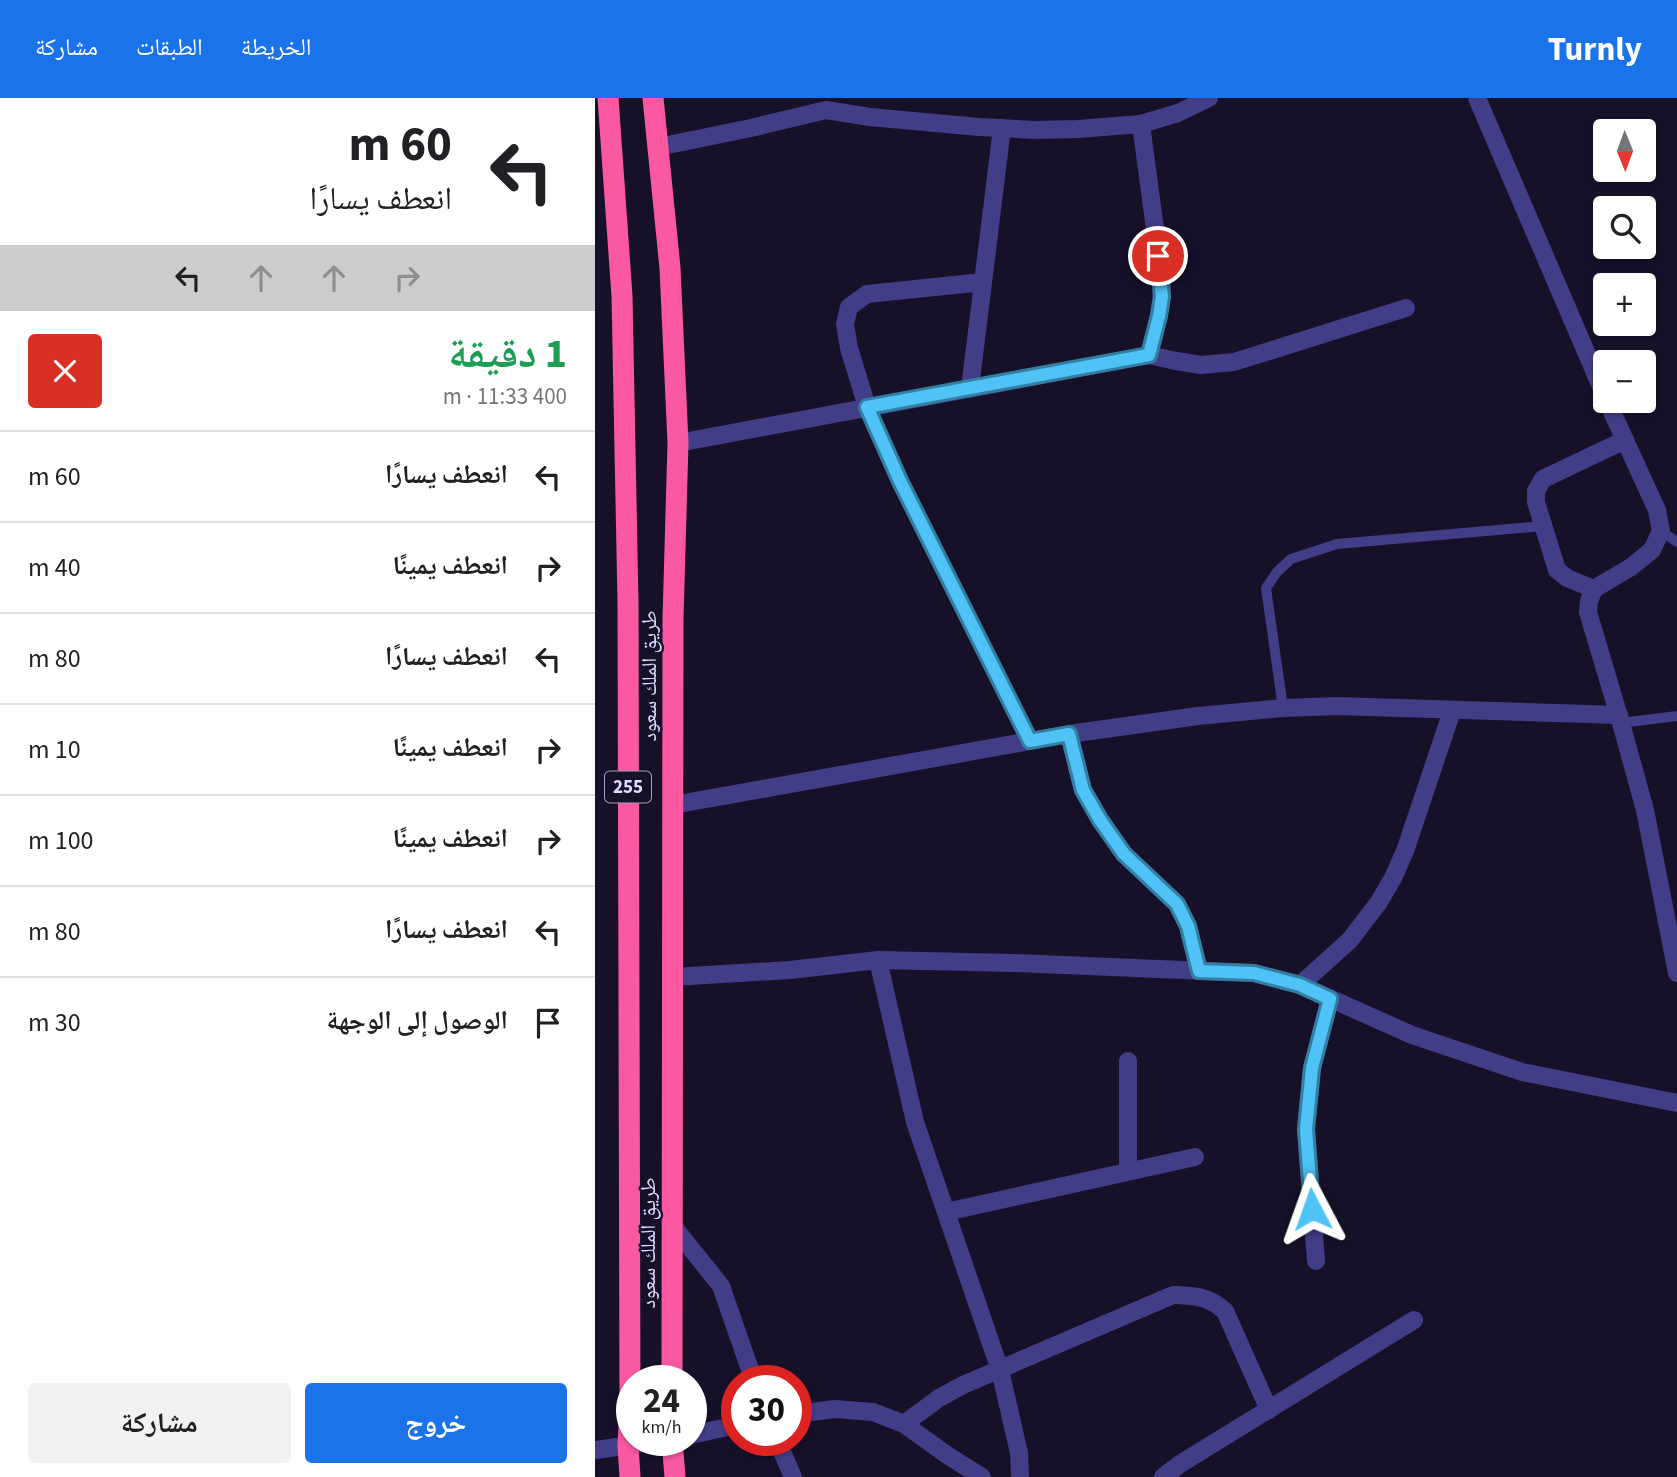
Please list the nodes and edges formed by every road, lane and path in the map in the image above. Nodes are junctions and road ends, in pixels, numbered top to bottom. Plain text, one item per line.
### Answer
1 (608, 98) edge
2 (653, 98) edge
3 (1209, 98) edge
4 (1477, 98) edge
5 (1141, 124) junction
6 (1002, 128) junction
7 (658, 147) junction
8 (983, 282) junction
9 (1406, 308) dead end
10 (1149, 355) junction
11 (1593, 368) edge
12 (970, 388) junction
13 (867, 407) junction
14 (1613, 413) edge
15 (1625, 440) junction
16 (678, 443) junction
17 (1544, 526) junction
18 (1661, 531) junction
19 (1677, 542) edge
20 (1594, 589) junction
21 (1283, 708) junction
22 (1453, 711) junction
23 (1677, 716) edge
24 (1620, 719) junction
25 (1069, 734) junction
26 (1030, 741) junction
27 (673, 805) junction
28 (879, 960) junction
29 (1199, 971) junction
30 (1677, 973) edge
31 (673, 977) junction
32 (1300, 985) junction
33 (1330, 999) junction
34 (1128, 1060) dead end
35 (1677, 1103) edge
36 (1195, 1157) dead end
37 (1128, 1171) junction
38 (946, 1212) junction
39 (673, 1226) junction
40 (1316, 1261) dead end
41 (1414, 1320) dead end
42 (631, 1365) edge
43 (672, 1365) edge
44 (749, 1365) edge
45 (1000, 1370) junction
46 (1269, 1410) junction
47 (812, 1412) edge
48 (904, 1424) junction
49 (616, 1447) edge
50 (595, 1450) edge
51 (629, 1456) edge
52 (673, 1456) edge
53 (784, 1456) edge
54 (630, 1477) edge
55 (675, 1477) edge
56 (793, 1477) edge
57 (982, 1477) edge
58 (1020, 1477) edge
59 (1163, 1477) edge

1 - 42 highway, طريق الملك سعود / 255
2 - 7 highway, طريق الملك سعود / 255
3 - 5 street
4 - 11 street
5 - 6 street
5 - 10 street
6 - 7 street
6 - 8 street
7 - 16 highway, طريق الملك سعود / 255
8 - 12 street
8 - 13 street
9 - 10 street
10 - 12 street
12 - 13 street
13 - 16 street
13 - 26 street
14 - 15 street
15 - 17 street
15 - 18 street
16 - 27 highway, طريق الملك سعود / 255
17 - 20 street
17 - 21 lane
18 - 19 lane
18 - 20 street
20 - 24 street
21 - 22 street
21 - 25 street
22 - 24 street
22 - 32 street
23 - 24 lane
24 - 30 street
25 - 26 street
25 - 29 street
26 - 27 street
27 - 31 highway, طريق الملك سعود / 255
28 - 29 street
28 - 31 street
28 - 38 street
29 - 32 street
31 - 39 highway, طريق الملك سعود / 255
32 - 33 street
33 - 35 street
33 - 40 street
34 - 37 street
36 - 37 street
37 - 38 street
38 - 45 street
39 - 43 highway, طريق الملك سعود / 255
39 - 44 street
41 - 46 street
45 - 46 street
45 - 48 street
45 - 58 street
46 - 59 street
47 - 48 street
48 - 57 street
49 - 50 street
51 - 54 highway, طريق الملك سعود / 255
52 - 55 highway
53 - 56 street

